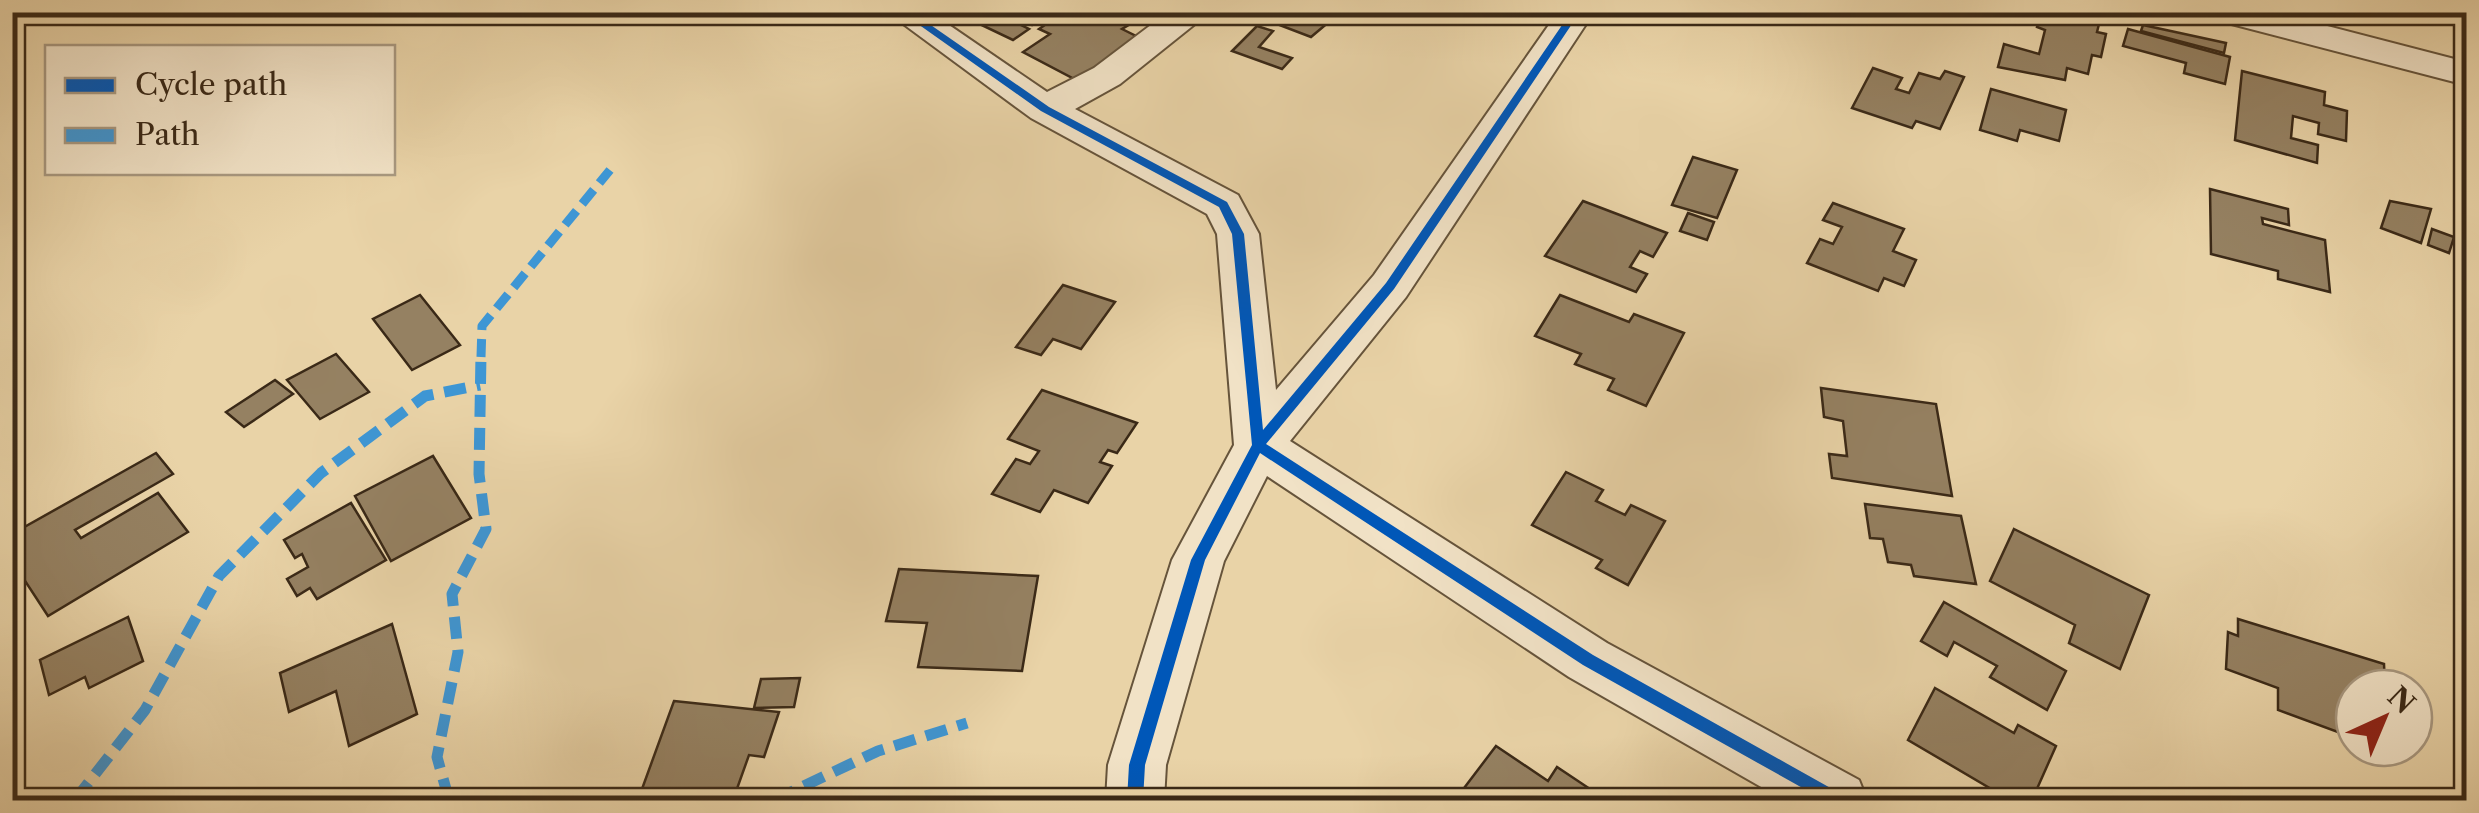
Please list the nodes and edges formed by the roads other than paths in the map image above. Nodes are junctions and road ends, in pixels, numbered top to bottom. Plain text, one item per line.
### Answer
1 (905, 12) edge
2 (1192, 12) edge
3 (1576, 12) edge
4 (2230, 12) edge
5 (2466, 74) edge
6 (1045, 110) junction
7 (1258, 445) junction
8 (1135, 800) edge
9 (1838, 800) edge

1 - 6 street
2 - 6 street
3 - 7 street
4 - 5 street
6 - 7 street
7 - 8 street
7 - 9 street

